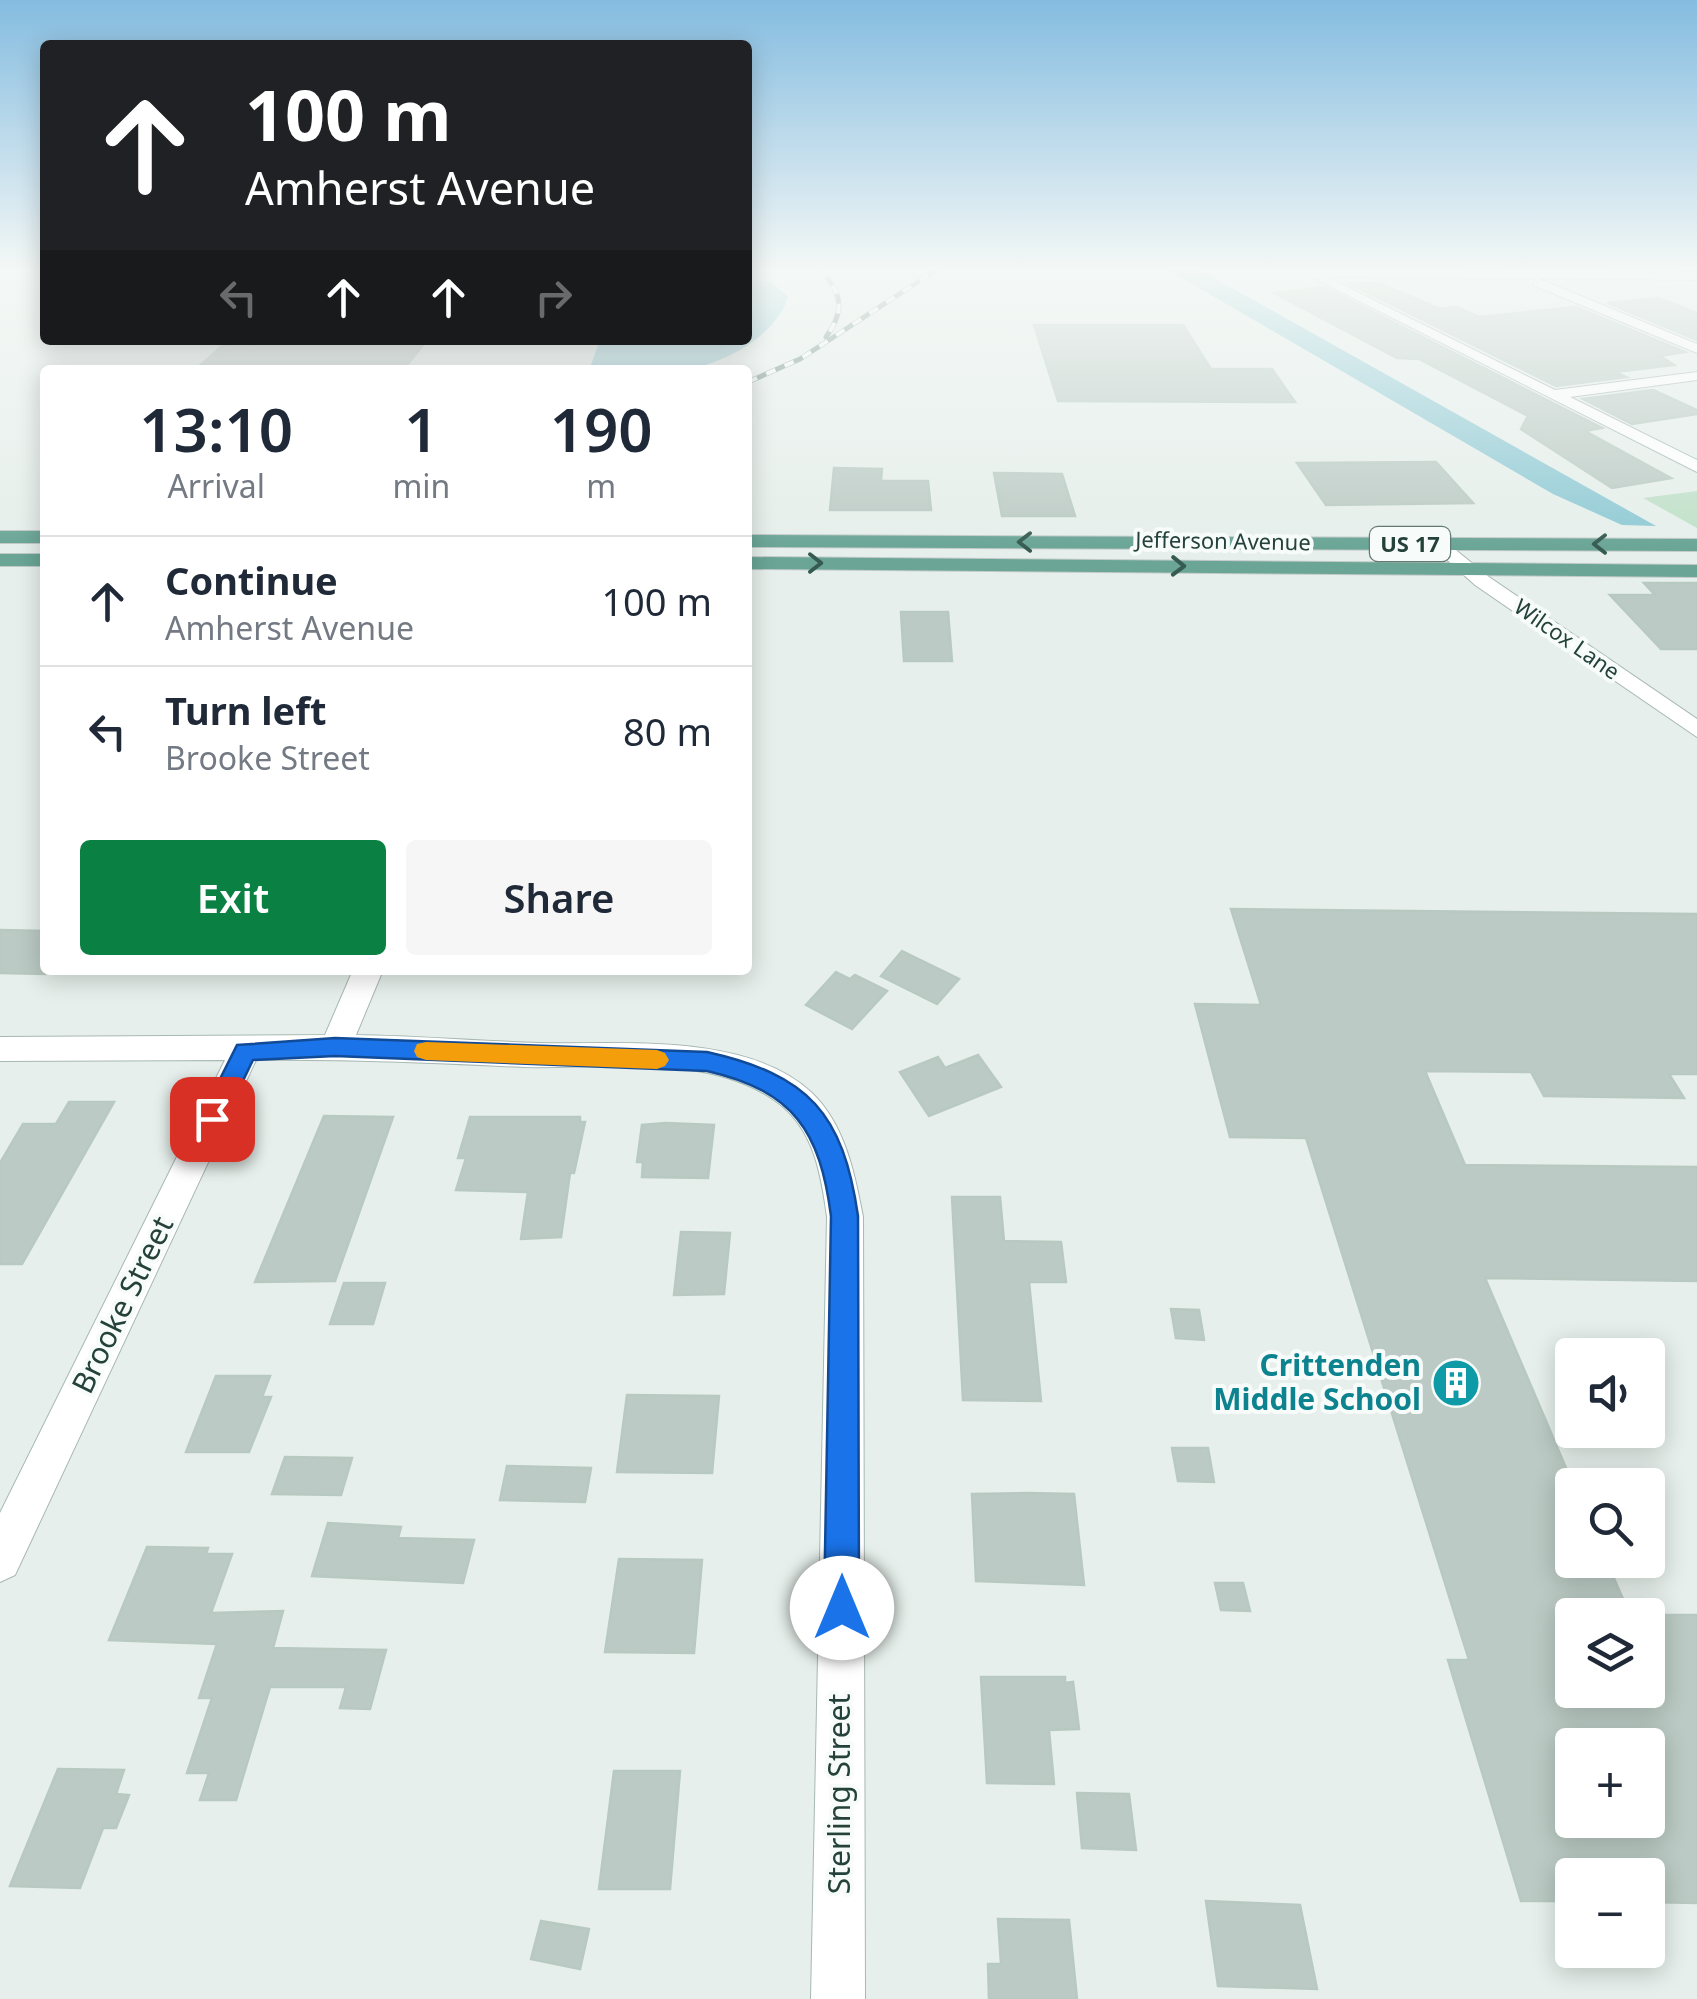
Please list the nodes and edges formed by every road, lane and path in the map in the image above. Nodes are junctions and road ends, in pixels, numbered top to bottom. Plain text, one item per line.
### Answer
1 (1489, 363) edge
2 (1697, 376) edge
3 (1552, 395) junction
4 (1697, 468) edge
5 (0, 537) edge
6 (40, 537) edge
7 (752, 541) edge
8 (1441, 544) junction
9 (1697, 544) edge
10 (0, 560) edge
11 (40, 560) edge
12 (752, 563) edge
13 (1468, 570) junction
14 (1697, 571) edge
15 (1697, 730) edge
16 (366, 975) edge
17 (335, 1047) junction
18 (0, 1049) edge
19 (245, 1051) junction
20 (0, 1560) edge
21 (838, 1999) edge

1 - 3 street
2 - 3 street
3 - 4 street
5 - 6 main road
8 -> 7 main road, Jefferson Avenue / US 17
9 -> 8 main road, Jefferson Avenue / US 17
8 - 13 street, Wilcox Lane
10 - 11 main road
12 -> 13 main road, Jefferson Avenue / US 17
13 - 14 main road, Jefferson Avenue / US 17
13 - 15 street, Wilcox Lane
16 - 17 street
17 - 19 street, Sterling Street
17 - 21 street, Sterling Street
18 - 19 street, Sterling Street
19 - 20 street, Brooke Street

